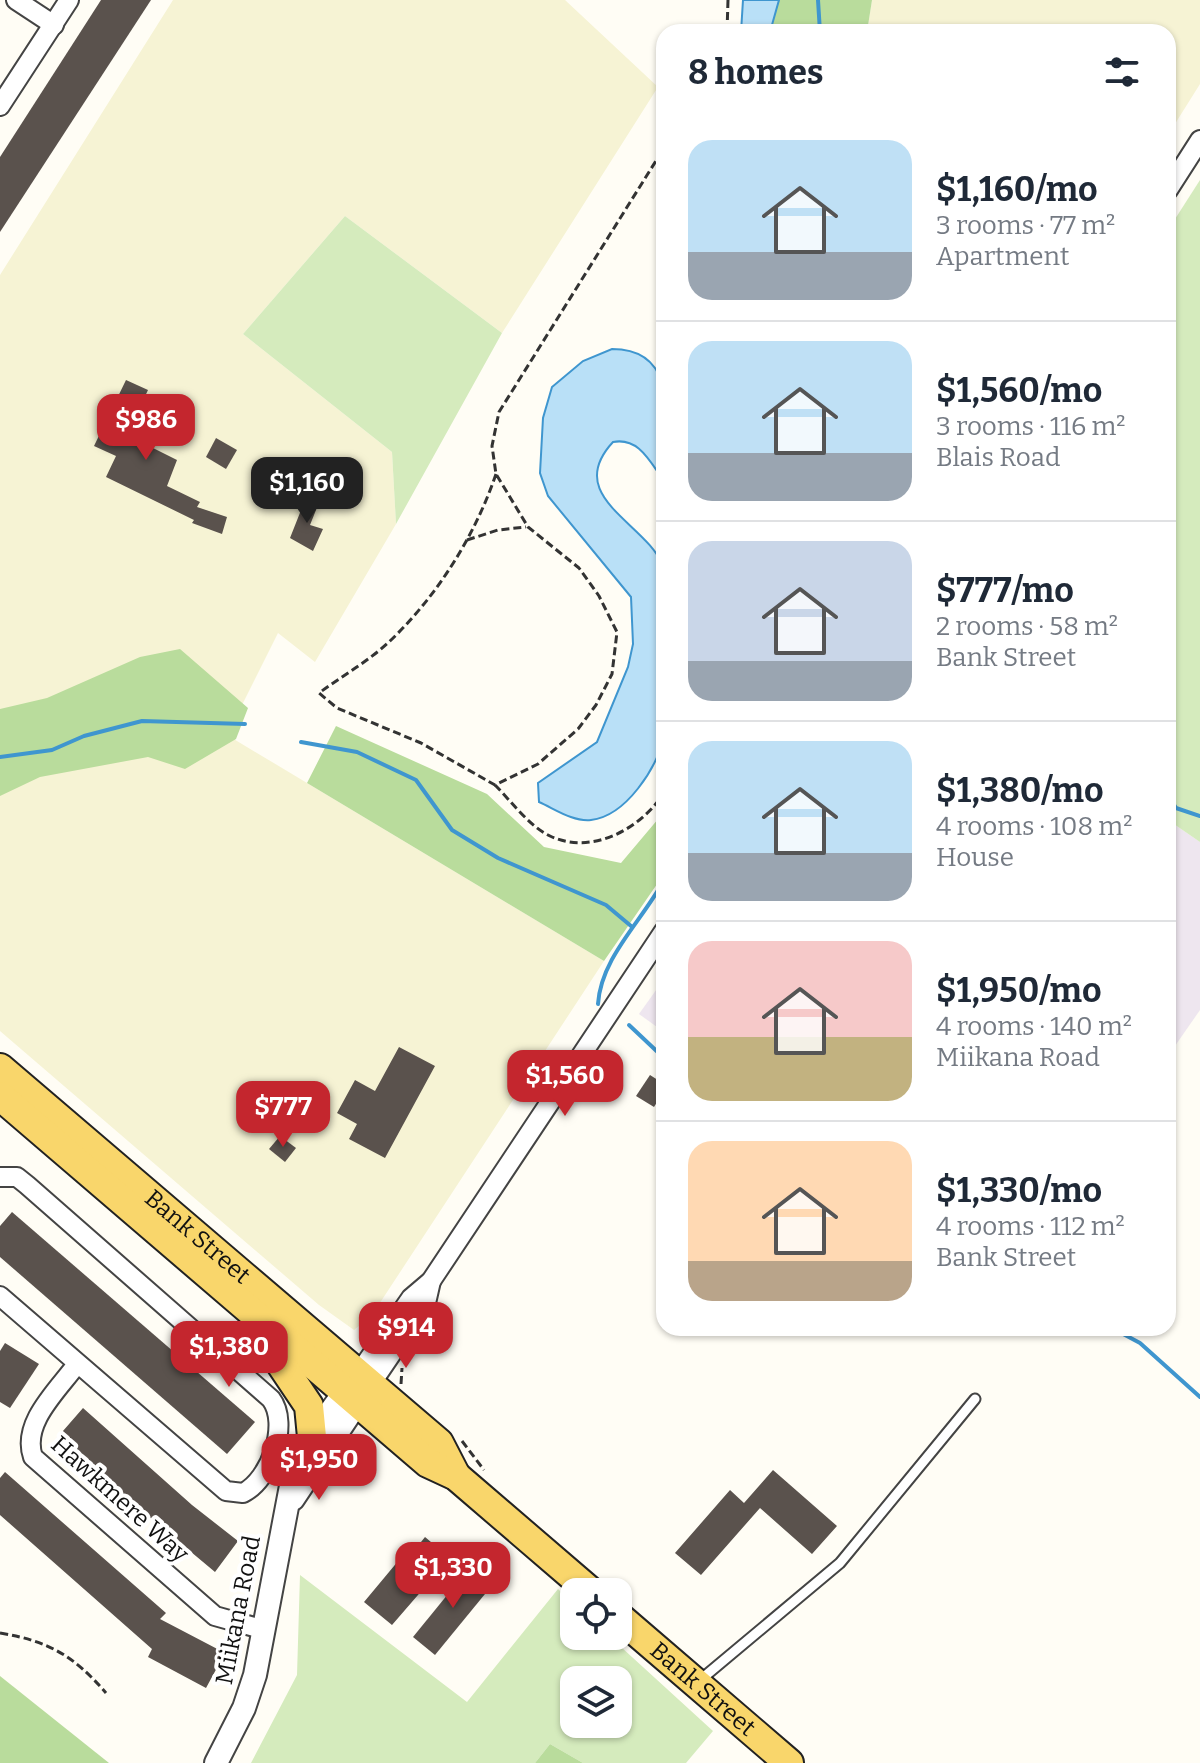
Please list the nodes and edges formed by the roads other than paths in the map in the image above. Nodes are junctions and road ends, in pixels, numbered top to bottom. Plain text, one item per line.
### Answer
1 (16, 0) edge
2 (69, 0) edge
3 (54, 25) junction
4 (0, 106) edge
5 (1200, 140) edge
6 (1176, 178) edge
7 (656, 943) edge
8 (0, 1068) edge
9 (0, 1096) edge
10 (0, 1177) edge
11 (0, 1296) edge
12 (242, 1306) junction
13 (77, 1364) junction
14 (358, 1388) junction
15 (975, 1399) dead end
16 (312, 1437) junction
17 (285, 1509) junction
18 (575, 1578) edge
19 (632, 1628) edge
20 (265, 1630) junction
21 (697, 1683) junction
22 (216, 1763) edge
23 (789, 1763) edge

1 - 3 street
2 - 3 street
3 - 4 street
5 - 6 street
7 - 14 street
8 - 14 main road, Bank Street
9 - 12 main road, Bank Street
10 - 13 street
11 - 13 street
12 - 14 main road, Bank Street
12 - 16 main road
13 - 20 street, Hawkmere Way
14 - 16 street, Miikana Road
14 - 17 street, Miikana Road
14 - 18 main road, Bank Street
15 - 21 lane
16 - 17 street, Miikana Road
17 - 20 street, Miikana Road
19 - 21 main road, Bank Street
20 - 22 street, Miikana Road
21 - 23 main road, Bank Street

